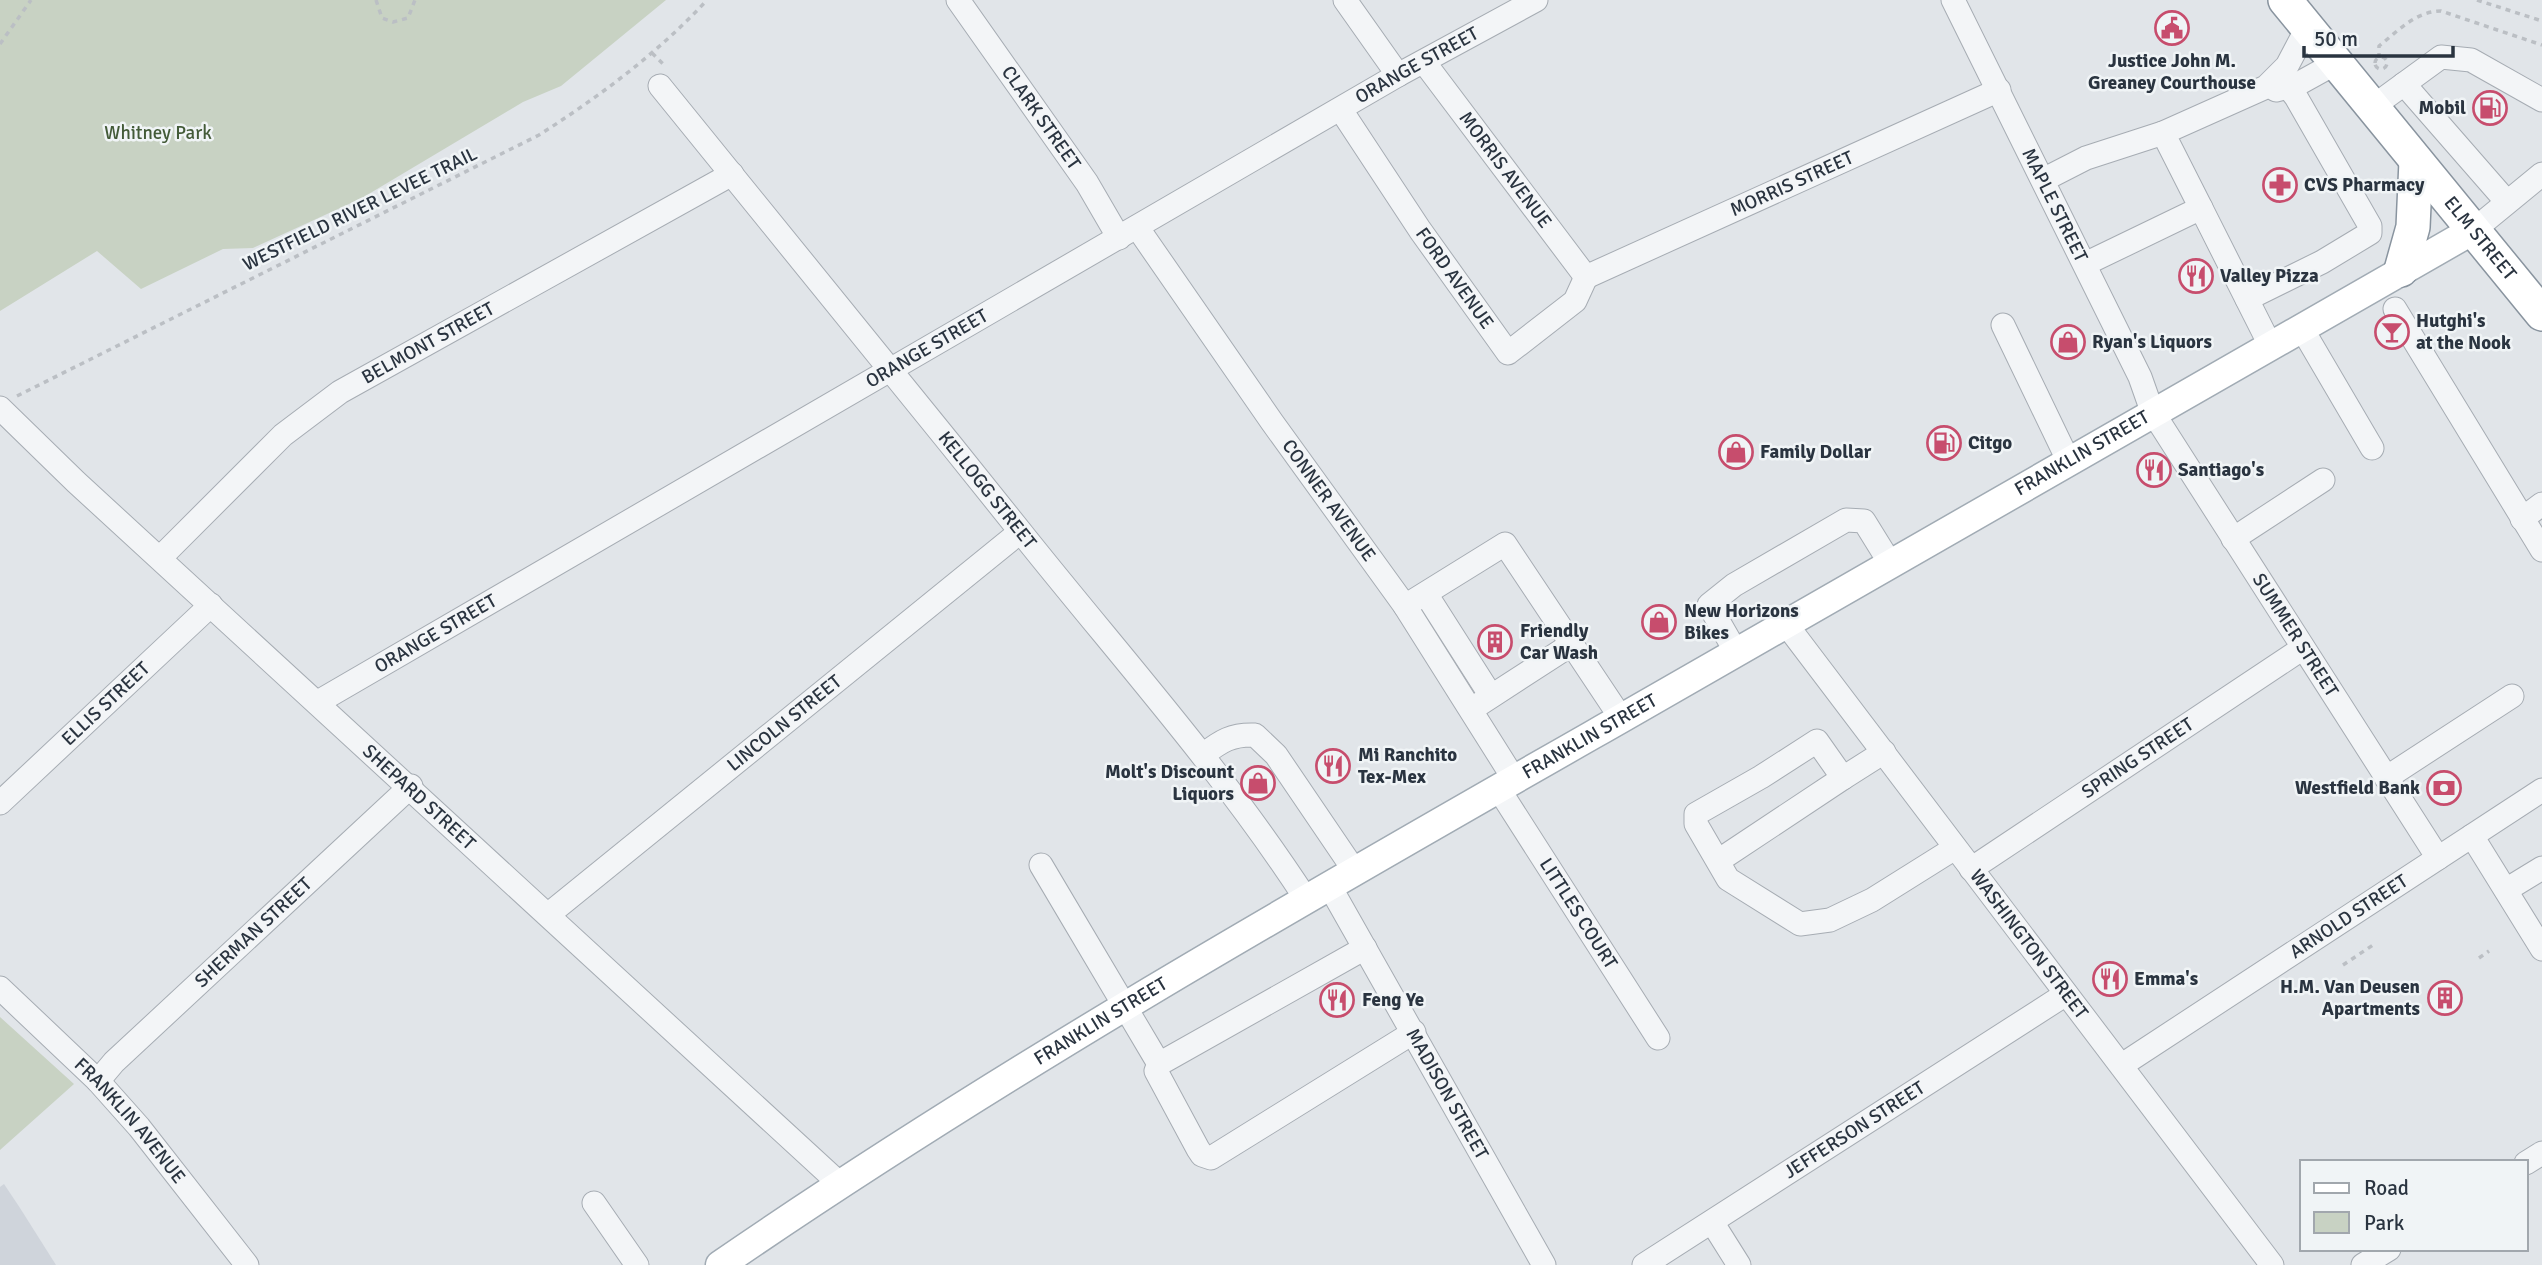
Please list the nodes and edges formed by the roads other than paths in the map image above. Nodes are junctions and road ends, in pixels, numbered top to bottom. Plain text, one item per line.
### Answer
1 (958, 0) edge
2 (1345, 0) edge
3 (1536, 0) edge
4 (1953, 0) edge
5 (2284, 0) edge
6 (2306, 30) junction
7 (1424, 62) junction
8 (2334, 64) junction
9 (1398, 75) junction
10 (2278, 83) junction
11 (2404, 84) junction
12 (660, 86) dead end
13 (1998, 90) junction
14 (2542, 100) edge
15 (2371, 108) junction
16 (1341, 110) junction
17 (2163, 133) junction
18 (2416, 161) junction
19 (732, 174) junction
20 (2542, 174) edge
21 (2043, 180) junction
22 (2507, 202) junction
23 (2201, 208) junction
24 (2474, 229) junction
25 (1128, 233) junction
26 (2085, 264) junction
27 (2401, 271) junction
28 (1586, 277) junction
29 (2247, 299) junction
30 (2395, 309) dead end
31 (2542, 314) edge
32 (2003, 325) dead end
33 (2301, 327) junction
34 (2270, 345) junction
35 (892, 369) junction
36 (6, 403) edge
37 (2152, 411) junction
38 (2372, 448) dead end
39 (2068, 460) junction
40 (2323, 480) dead end
41 (2542, 504) edge
42 (2522, 519) junction
43 (1020, 532) junction
44 (2233, 539) junction
45 (2542, 550) edge
46 (160, 558) junction
47 (1891, 563) junction
48 (1426, 594) junction
49 (211, 605) junction
50 (1405, 606) junction
51 (1786, 624) junction
52 (1572, 644) junction
53 (2303, 648) junction
54 (1736, 652) junction
55 (1491, 696) junction
56 (2512, 696) dead end
57 (318, 702) junction
58 (1470, 710) junction
59 (1621, 718) junction
60 (1884, 752) junction
61 (1203, 755) junction
62 (1843, 778) junction
63 (2386, 778) junction
64 (1506, 784) junction
65 (411, 786) junction
66 (2542, 790) edge
67 (0, 803) edge
68 (2472, 836) junction
69 (1955, 848) junction
70 (2438, 858) junction
71 (1718, 861) junction
72 (1041, 864) dead end
73 (2542, 867) edge
74 (1971, 869) junction
75 (1354, 870) junction
76 (2506, 890) junction
77 (1318, 892) junction
78 (548, 914) junction
79 (1365, 948) junction
80 (2542, 949) edge
81 (0, 988) edge
82 (2066, 994) junction
83 (1126, 1007) junction
84 (1414, 1032) junction
85 (1658, 1038) dead end
86 (1158, 1064) junction
87 (2122, 1065) junction
88 (98, 1081) junction
89 (840, 1184) junction
90 (594, 1203) dead end
91 (1712, 1222) junction
92 (2386, 1251) edge
93 (726, 1263) edge
94 (247, 1265) edge
95 (637, 1265) edge
96 (1544, 1265) edge
97 (1644, 1265) edge
98 (1739, 1265) edge
99 (2272, 1265) edge
100 (2363, 1265) edge

1 - 25 street, CLARK STREET
2 - 9 street
3 - 7 street, ORANGE STREET
4 - 13 street, MAPLE STREET
5 - 6 highway, ELM STREET
6 - 8 highway, ELM STREET
6 - 10 street
7 - 9 street, ORANGE STREET
7 - 28 street, MORRIS AVENUE
8 - 10 street
8 - 15 highway, ELM STREET
9 - 16 street, ORANGE STREET
10 - 17 street
10 - 29 street
11 - 14 street
11 - 15 street
11 - 22 street
12 - 19 street, KELLOGG STREET
13 - 21 street, MAPLE STREET
13 - 28 street, MORRIS STREET
15 - 18 highway, ELM STREET
16 - 25 street, ORANGE STREET
16 - 28 street, FORD AVENUE
17 - 21 street
17 - 23 street
18 - 24 highway, ELM STREET
18 - 27 highway
19 - 35 street, KELLOGG STREET
19 - 46 street, BELMONT STREET
20 - 22 street
21 - 26 street, MAPLE STREET
22 - 24 street
23 - 26 street
23 - 29 street
24 - 27 main road, FRANKLIN STREET
24 - 31 highway, ELM STREET
25 - 35 street, ORANGE STREET
25 - 50 street, CONNER AVENUE
26 - 37 street, MAPLE STREET
27 - 33 main road, FRANKLIN STREET
29 - 34 street
30 - 42 street
32 - 39 street
33 - 34 main road, FRANKLIN STREET
33 - 38 street
34 - 37 main road, FRANKLIN STREET
35 - 43 street, KELLOGG STREET
35 - 57 street, ORANGE STREET
36 - 46 street, SHEPARD STREET
37 - 39 main road, FRANKLIN STREET
37 - 44 street, SUMMER STREET
39 - 47 main road, FRANKLIN STREET
40 - 44 street
41 - 42 street
42 - 45 street
43 - 61 street, KELLOGG STREET
43 - 78 street, LINCOLN STREET
44 - 53 street, SUMMER STREET
46 - 49 street, SHEPARD STREET
47 - 51 main road, FRANKLIN STREET
47 - 54 street
48 - 50 street
48 - 52 street
48 - 55 street
49 - 57 street, SHEPARD STREET
49 - 67 street, ELLIS STREET
50 - 58 street, CONNER AVENUE
51 - 54 main road, FRANKLIN STREET
51 - 60 street, WASHINGTON STREET
52 - 55 street
52 - 59 street
53 - 63 street, SUMMER STREET
53 - 74 street, SPRING STREET
54 - 59 main road, FRANKLIN STREET
55 - 58 street
56 - 63 street
57 - 65 street, SHEPARD STREET
58 - 64 street, CONNER AVENUE
59 - 64 main road, FRANKLIN STREET
60 - 62 street
60 - 69 street, WASHINGTON STREET
61 - 75 street
61 - 77 street, KELLOGG STREET
62 - 71 street
62 - 71 street
63 - 70 street, SUMMER STREET
64 - 75 main road, FRANKLIN STREET
64 - 85 street, LITTLES COURT
65 - 78 street, SHEPARD STREET
65 - 88 street, SHERMAN STREET
66 - 68 street, ARNOLD STREET
68 - 70 street, ARNOLD STREET
68 - 76 street
69 - 71 street
69 - 74 street, WASHINGTON STREET
70 - 87 street, ARNOLD STREET
72 - 83 street
73 - 76 street
74 - 82 street, WASHINGTON STREET
75 - 77 main road, FRANKLIN STREET
76 - 80 street
77 - 79 street, MADISON STREET
77 - 83 main road, FRANKLIN STREET
78 - 89 street, SHEPARD STREET
79 - 84 street, MADISON STREET
79 - 86 street
81 - 88 street, FRANKLIN AVENUE
82 - 87 street, WASHINGTON STREET
82 - 91 street, JEFFERSON STREET
83 - 86 street
83 - 89 main road, FRANKLIN STREET
84 - 86 street
84 - 96 street, MADISON STREET
87 - 99 street, WASHINGTON STREET
88 - 94 street, FRANKLIN AVENUE
89 - 93 main road, FRANKLIN STREET
90 - 95 street
91 - 97 street, JEFFERSON STREET
91 - 98 street
92 - 100 street

